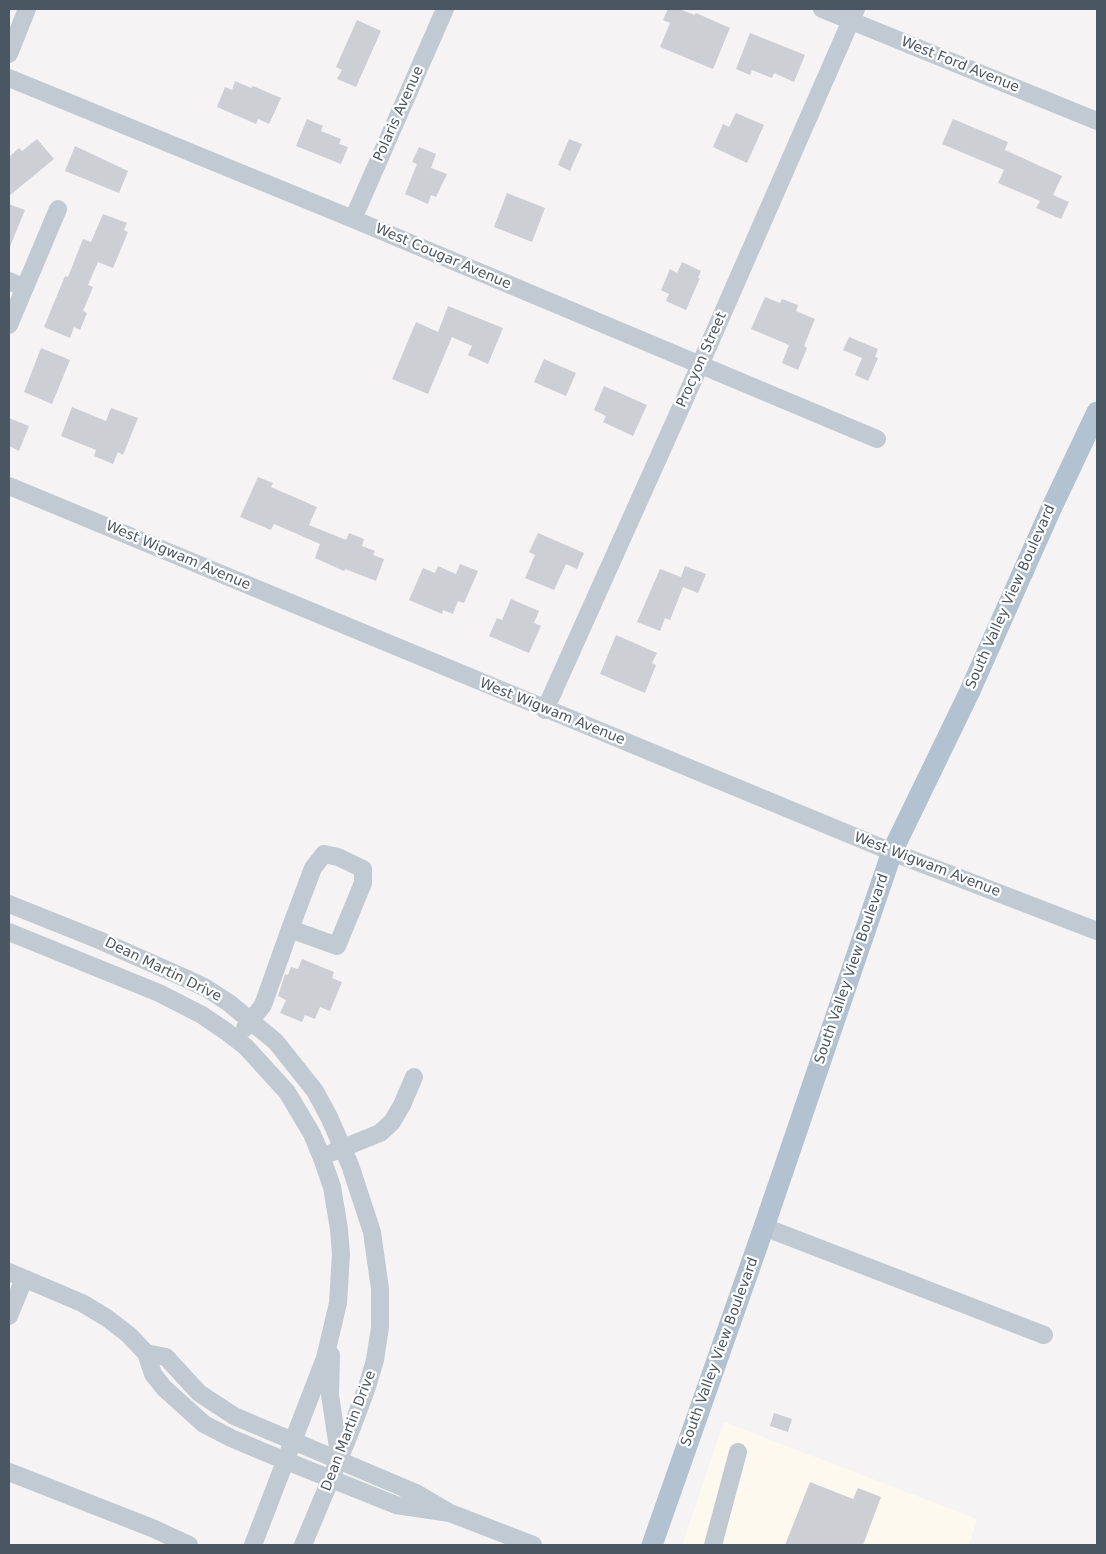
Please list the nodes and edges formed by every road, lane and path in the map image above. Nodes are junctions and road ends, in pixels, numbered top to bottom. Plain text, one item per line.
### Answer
1 (28, 9) edge
2 (446, 9) edge
3 (822, 9) edge
4 (854, 15) edge
5 (9, 54) edge
6 (9, 78) edge
7 (1097, 121) edge
8 (58, 209) dead end
9 (353, 219) junction
10 (17, 284) edge
11 (9, 325) edge
12 (700, 365) junction
13 (1097, 412) edge
14 (877, 439) dead end
15 (9, 486) edge
16 (545, 710) junction
17 (892, 852) junction
18 (9, 904) edge
19 (290, 929) junction
20 (1097, 930) edge
21 (9, 932) edge
22 (132, 954) junction
23 (122, 978) junction
24 (159, 993) junction
25 (252, 1020) junction
26 (414, 1077) dead end
27 (343, 1147) junction
28 (322, 1158) junction
29 (764, 1227) junction
30 (16, 1275) edge
31 (9, 1316) edge
32 (332, 1332) junction
33 (1044, 1335) dead end
34 (146, 1354) junction
35 (292, 1440) junction
36 (738, 1452) dead end
37 (284, 1460) junction
38 (339, 1460) junction
39 (9, 1472) edge
40 (331, 1479) junction
41 (350, 1487) junction
42 (450, 1512) junction
43 (189, 1545) edge
44 (253, 1545) edge
45 (303, 1545) edge
46 (533, 1545) edge
47 (652, 1545) edge
48 (713, 1545) edge

1 - 5 street
2 - 9 street, Polaris Avenue
3 - 4 street, West Ford Avenue
4 - 7 street, West Ford Avenue
4 - 12 street, Procyon Street
6 - 9 street, West Cougar Avenue
8 - 10 street
9 - 12 street, West Cougar Avenue
10 - 11 street
12 - 14 street, West Cougar Avenue
12 - 16 street, Procyon Street
13 - 17 main road, South Valley View Boulevard
15 - 16 street, West Wigwam Avenue
16 - 17 street, West Wigwam Avenue
17 - 20 street, West Wigwam Avenue
17 - 29 main road, South Valley View Boulevard
18 - 22 street, Dean Martin Drive
19 - 19 street
19 - 25 street
21 - 23 street, Dean Martin Drive
22 - 23 street
22 - 25 street, Dean Martin Drive
23 - 24 street, Dean Martin Drive
24 - 25 street
24 - 28 street, Dean Martin Drive
25 - 27 street, Dean Martin Drive
26 - 27 street
27 - 28 street
27 - 38 street, Dean Martin Drive
28 - 32 street, Dean Martin Drive
29 - 33 street
29 - 47 main road, South Valley View Boulevard
30 - 31 street
30 - 34 street
32 - 35 street, Dean Martin Drive
32 - 38 street
34 - 35 street
34 - 37 street
35 - 37 street, Dean Martin Drive
35 - 38 street
36 - 48 street
37 - 40 street
37 - 44 street, Dean Martin Drive
38 - 40 street, Dean Martin Drive
38 - 41 street
38 - 42 street
39 - 43 street
40 - 41 street
40 - 45 street, Dean Martin Drive
41 - 42 street
42 - 46 street

